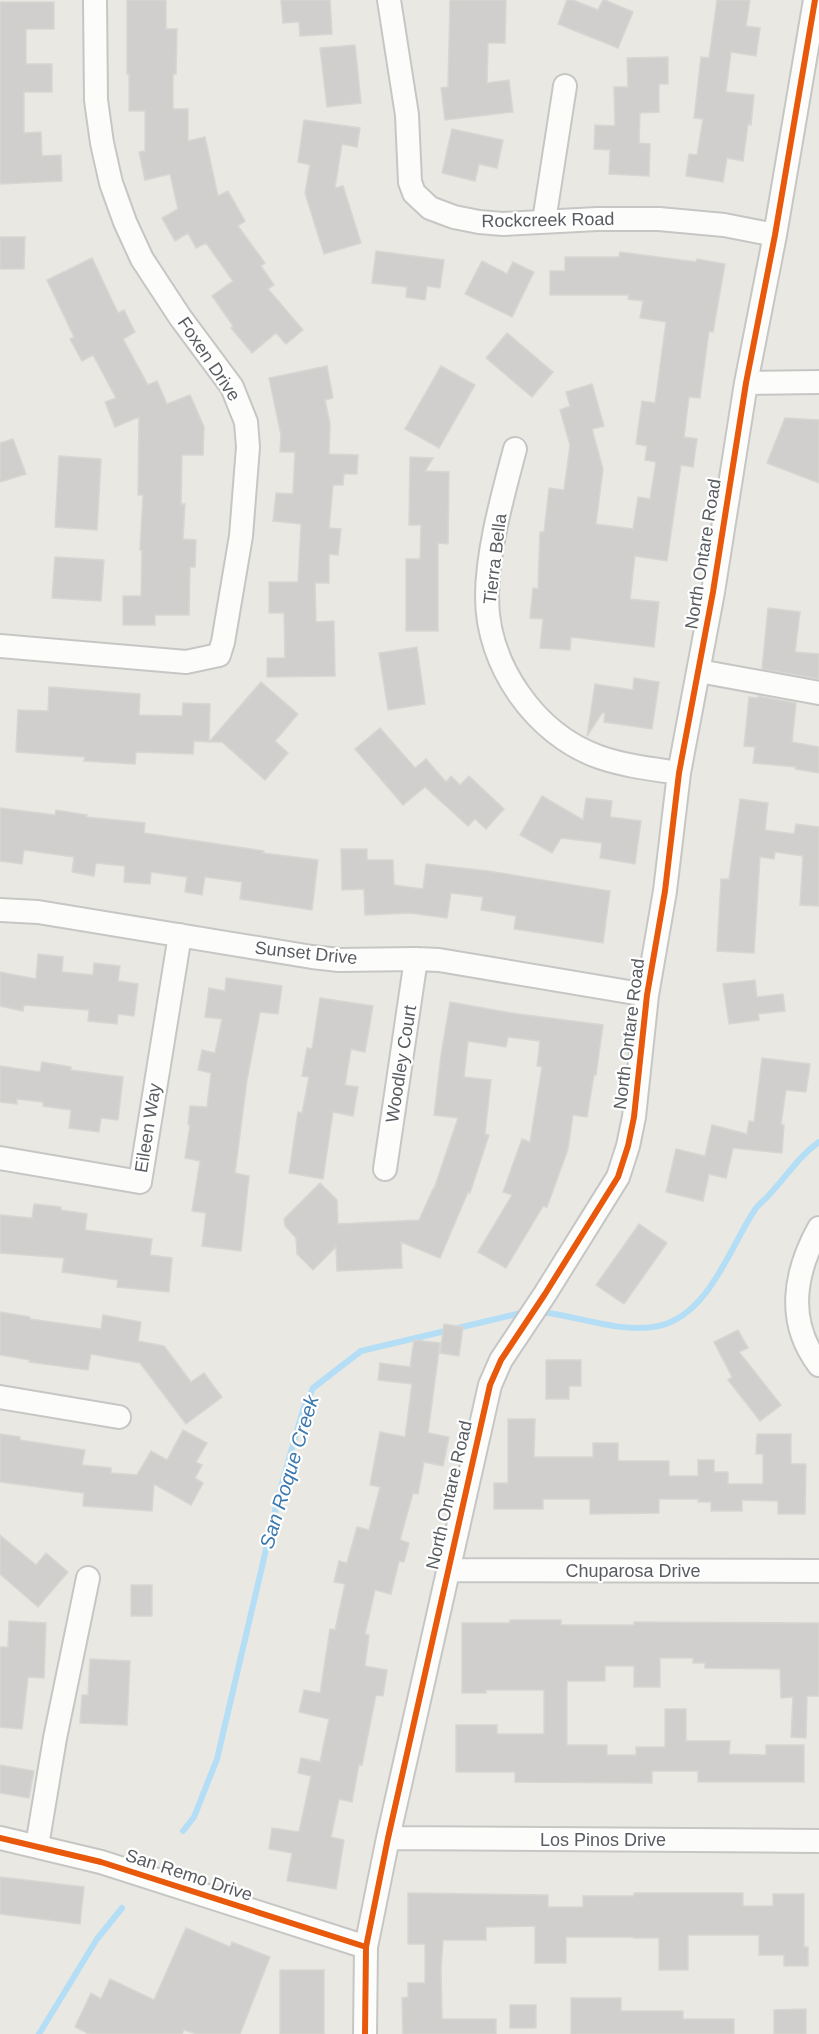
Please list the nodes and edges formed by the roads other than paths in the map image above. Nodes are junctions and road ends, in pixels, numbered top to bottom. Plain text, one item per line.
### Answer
1 (96, 0) edge
2 (389, 0) edge
3 (815, 0) edge
4 (565, 86) dead end
5 (544, 221) junction
6 (775, 235) junction
7 (819, 382) edge
8 (746, 383) junction
9 (515, 449) dead end
10 (0, 646) edge
11 (699, 671) junction
12 (819, 693) edge
13 (679, 773) junction
14 (0, 910) edge
15 (180, 935) junction
16 (416, 958) junction
17 (648, 995) junction
18 (0, 1158) edge
19 (384, 1169) dead end
20 (819, 1228) edge
21 (819, 1365) edge
22 (0, 1397) edge
23 (119, 1417) dead end
24 (448, 1570) junction
25 (819, 1571) edge
26 (88, 1578) dead end
27 (0, 1838) edge
28 (388, 1838) junction
29 (819, 1841) edge
30 (36, 1846) junction
31 (366, 1947) junction
32 (366, 2034) edge

1 - 10 street, Foxen Drive
2 - 5 street, Rockcreek Road
3 - 6 street, North Ontare Road
4 - 5 street
5 - 6 street, Rockcreek Road
6 - 8 street, North Ontare Road
7 - 8 street
8 - 11 street, North Ontare Road
9 - 13 street, Tierra Bella
11 - 12 street
11 - 13 street, North Ontare Road
13 - 17 street, North Ontare Road
14 - 15 street, Sunset Drive
15 - 16 street, Sunset Drive
15 - 18 street, Eileen Way
16 - 17 street, Sunset Drive
16 - 19 street, Woodley Court
17 - 24 street, North Ontare Road
20 - 21 street
22 - 23 street
24 - 25 street, Chuparosa Drive
24 - 28 street, North Ontare Road
26 - 30 street
27 - 30 street, San Remo Drive
28 - 29 street, Los Pinos Drive
28 - 31 street, North Ontare Road
30 - 31 street, San Remo Drive
31 - 32 street, North Ontare Road

